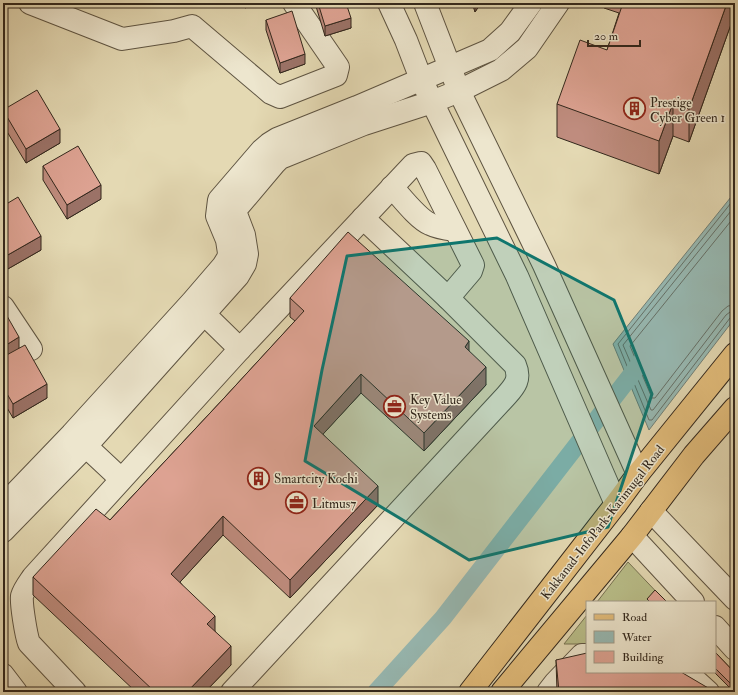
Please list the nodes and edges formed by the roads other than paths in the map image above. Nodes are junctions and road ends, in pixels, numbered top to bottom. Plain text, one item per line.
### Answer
1 (30, 3) edge
2 (294, 3) edge
3 (389, 3) edge
4 (425, 3) edge
5 (531, 3) edge
6 (558, 3) edge
7 (449, 67) junction
8 (421, 79) junction
9 (459, 90) junction
10 (432, 102) junction
11 (392, 187) junction
12 (363, 218) junction
13 (455, 230) junction
14 (448, 298) junction
15 (3, 307) edge
16 (198, 308) junction
17 (31, 349) dead end
18 (240, 349) junction
19 (735, 354) edge
20 (735, 408) edge
21 (79, 440) junction
22 (638, 474) junction
23 (121, 479) junction
24 (616, 504) junction
25 (3, 506) edge
26 (651, 511) junction
27 (3, 531) edge
28 (632, 536) junction
29 (735, 599) edge
30 (692, 601) edge
31 (716, 628) edge
32 (735, 649) edge
33 (586, 655) edge
34 (687, 673) edge
35 (3, 674) edge
36 (16, 692) edge
37 (75, 692) edge
38 (232, 692) edge
39 (470, 692) edge
40 (502, 692) edge
41 (548, 692) edge
42 (708, 692) edge

1 - 2 street
3 - 8 street
4 - 7 street
5 - 7 street
6 - 9 street
7 - 8 street
7 - 9 street
8 - 10 street
8 - 16 street
9 - 10 street
9 - 22 street
10 - 16 street
10 - 24 street
11 - 12 street
11 - 13 street
11 - 13 street
12 - 14 street
12 - 18 street
13 - 14 street
14 - 38 street
15 - 17 street
16 - 18 street
16 - 21 street
18 - 23 street
19 - 22 main road, Kakkanad-InfoPark-Karimugal Road
20 - 26 main road
21 - 23 street
21 - 25 street
21 - 27 street
22 - 24 main road, Kakkanad-InfoPark-Karimugal Road
23 - 37 street
24 - 39 main road, Kakkanad-InfoPark-Karimugal Road
26 - 28 main road
26 - 29 street
28 - 30 street
28 - 40 main road
31 - 32 street
33 - 41 street
34 - 42 street
35 - 36 street

